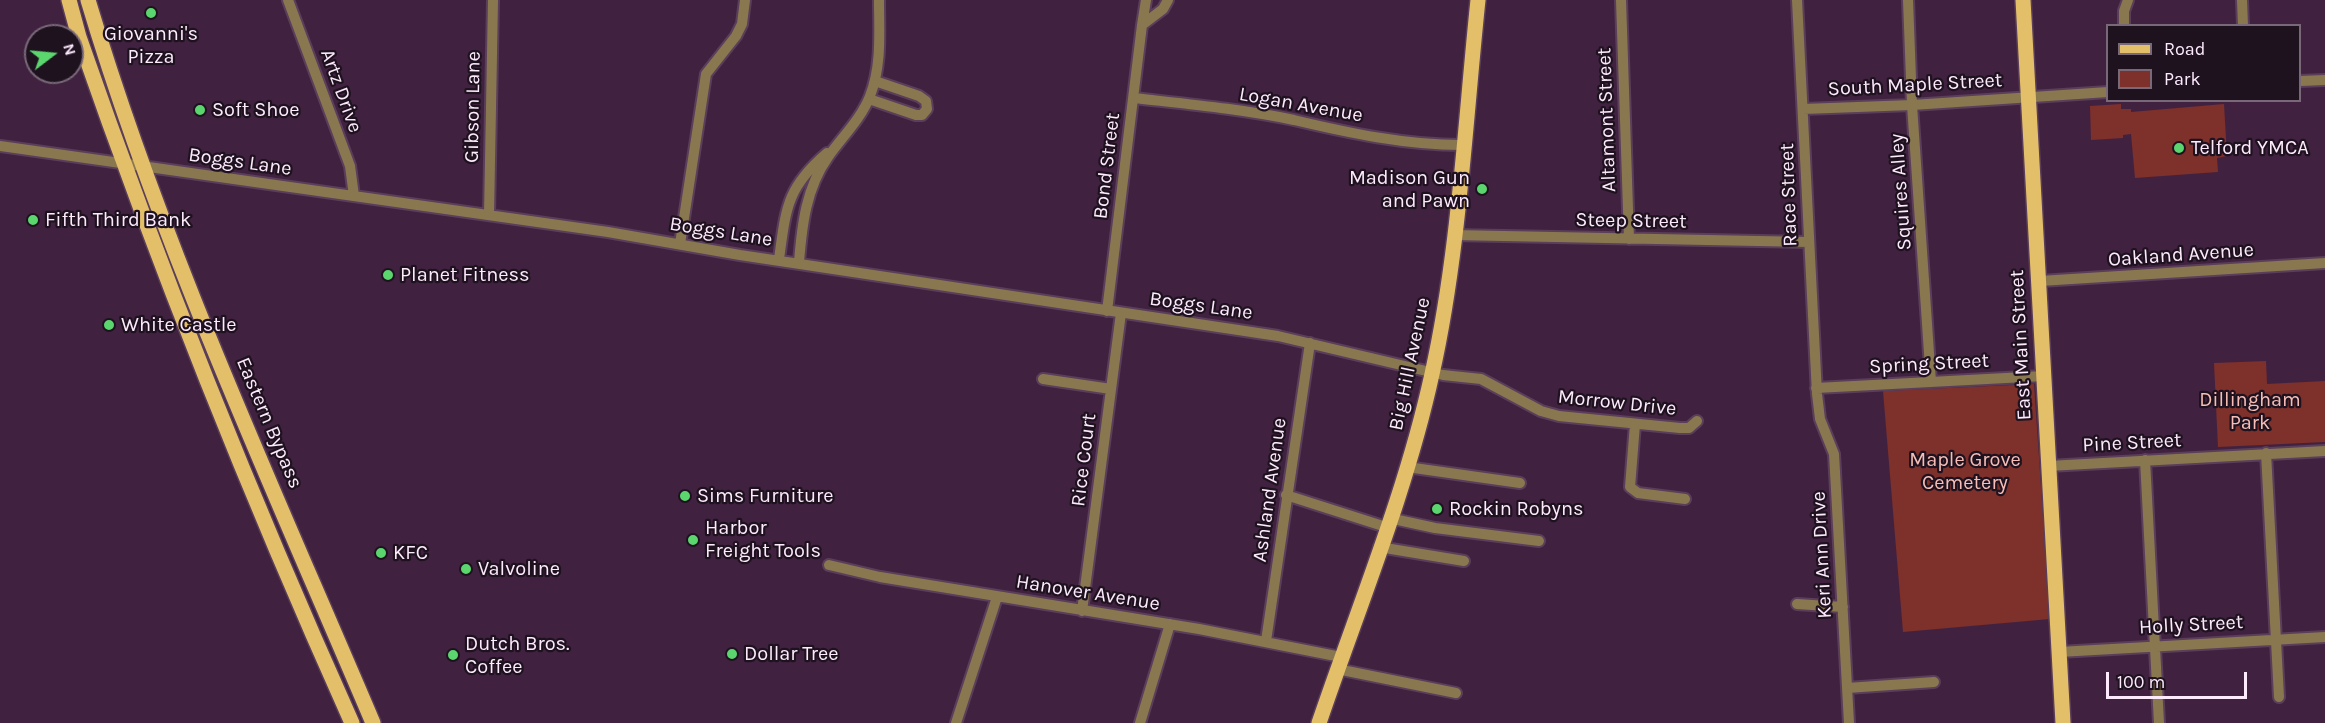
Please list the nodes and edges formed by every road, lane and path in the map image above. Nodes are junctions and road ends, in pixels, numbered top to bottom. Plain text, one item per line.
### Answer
1 (69, 0) edge
2 (88, 0) edge
3 (288, 0) edge
4 (493, 0) edge
5 (745, 0) edge
6 (879, 0) edge
7 (1146, 0) edge
8 (1168, 0) edge
9 (1478, 0) edge
10 (1621, 0) edge
11 (1797, 0) edge
12 (1908, 0) edge
13 (2023, 0) edge
14 (2128, 0) edge
15 (2242, 0) edge
16 (2124, 24) edge
17 (2243, 24) edge
18 (1142, 25) junction
19 (2325, 80) edge
20 (875, 81) junction
21 (2301, 81) edge
22 (2106, 92) edge
23 (2028, 97) junction
24 (1134, 98) junction
25 (869, 99) junction
26 (1912, 105) junction
27 (1803, 109) junction
28 (1462, 145) junction
29 (0, 146) edge
30 (835, 148) junction
31 (123, 162) junction
32 (145, 166) junction
33 (354, 196) junction
34 (489, 215) junction
35 (1453, 235) junction
36 (1629, 239) junction
37 (1809, 242) junction
38 (680, 244) junction
39 (779, 259) junction
40 (799, 262) junction
41 (2325, 263) edge
42 (2040, 281) junction
43 (1107, 311) junction
44 (1121, 313) junction
45 (1310, 343) junction
46 (1433, 371) junction
47 (2044, 376) junction
48 (1043, 379) dead end
49 (1931, 382) junction
50 (1816, 388) junction
51 (1111, 390) junction
52 (1697, 421) dead end
53 (1635, 424) junction
54 (2325, 451) edge
55 (2266, 453) junction
56 (2145, 460) junction
57 (2048, 466) junction
58 (1407, 467) junction
59 (1520, 483) dead end
60 (1286, 495) junction
61 (1685, 499) dead end
62 (1388, 522) junction
63 (1539, 541) dead end
64 (1379, 547) junction
65 (1464, 561) dead end
66 (829, 565) dead end
67 (997, 597) junction
68 (1797, 604) dead end
69 (1843, 608) junction
70 (1082, 611) junction
71 (1170, 624) junction
72 (2325, 637) edge
73 (2276, 639) junction
74 (1266, 641) junction
75 (2156, 645) junction
76 (2059, 652) junction
77 (1339, 663) junction
78 (1934, 682) dead end
79 (1847, 688) junction
80 (1456, 693) dead end
81 (2279, 697) dead end
82 (352, 723) edge
83 (373, 723) edge
84 (956, 723) edge
85 (1140, 723) edge
86 (1318, 723) edge
87 (1849, 723) edge
88 (2063, 723) edge
89 (2159, 723) edge

1 - 31 main road, Eastern Bypass
2 - 32 main road, Eastern Bypass
3 - 33 street, Artz Drive
4 - 34 street, Gibson Lane
5 - 38 street
6 - 20 street
7 - 18 street, Bond Street
8 - 18 street
9 - 28 main road, Big Hill Avenue
10 - 36 street, Altamont Street
11 - 27 street, Race Street
12 - 26 street, Squires Alley
13 - 23 main road, East Main Street
14 - 16 street
15 - 17 street
18 - 24 street, Bond Street
19 - 21 street
20 - 25 street
20 - 25 street
22 - 23 street, South Maple Street
23 - 26 street, South Maple Street
23 - 42 main road, East Main Street
24 - 28 street, Logan Avenue
24 - 43 street, Bond Street
25 - 30 street
26 - 27 street, South Maple Street
26 - 49 street, Squires Alley
27 - 37 street, Race Street
28 - 35 main road, Big Hill Avenue
29 - 31 street, Boggs Lane
30 - 39 street
30 - 40 street
31 - 32 street, Boggs Lane
31 - 82 main road, Eastern Bypass
32 - 33 street, Boggs Lane
32 - 83 main road, Eastern Bypass
33 - 34 street, Boggs Lane
34 - 38 street, Boggs Lane
35 - 36 street, Steep Street
35 - 46 main road, Big Hill Avenue
36 - 37 street, Steep Street
37 - 50 street, Race Street
38 - 39 street, Boggs Lane
39 - 40 street, Boggs Lane
40 - 43 street, Boggs Lane
41 - 42 street, Oakland Avenue
42 - 47 main road, East Main Street
43 - 44 street, Boggs Lane
44 - 45 street, Boggs Lane
44 - 51 street, Rice Court
45 - 46 street, Boggs Lane
45 - 60 street, Ashland Avenue
46 - 53 street, Morrow Drive
46 - 58 main road, Big Hill Avenue
47 - 49 street, Spring Street
47 - 57 main road, East Main Street
48 - 51 street
49 - 50 street, Spring Street
50 - 69 street, Keri Ann Drive
51 - 70 street, Rice Court
52 - 53 street, Morrow Drive
53 - 61 street
54 - 55 street, Pine Street
55 - 56 street, Pine Street
55 - 73 street
56 - 57 street, Pine Street
56 - 75 street
57 - 76 main road, East Main Street
58 - 59 street
58 - 62 main road, Big Hill Avenue
60 - 62 street
60 - 74 street, Ashland Avenue
62 - 63 street
62 - 64 main road, Big Hill Avenue
64 - 65 street
64 - 77 main road, Big Hill Avenue
66 - 67 street, Hanover Avenue
67 - 70 street, Hanover Avenue
67 - 84 street
68 - 69 street
69 - 79 street, Keri Ann Drive
70 - 71 street, Hanover Avenue
71 - 74 street, Hanover Avenue
71 - 85 street
72 - 73 street, Holly Street
73 - 75 street, Holly Street
73 - 81 street
74 - 77 street, Hanover Avenue
75 - 76 street, Holly Street
75 - 89 street
76 - 88 main road, East Main Street
77 - 80 street, Hanover Avenue
77 - 86 main road, Big Hill Avenue
78 - 79 street
79 - 87 street, Keri Ann Drive

